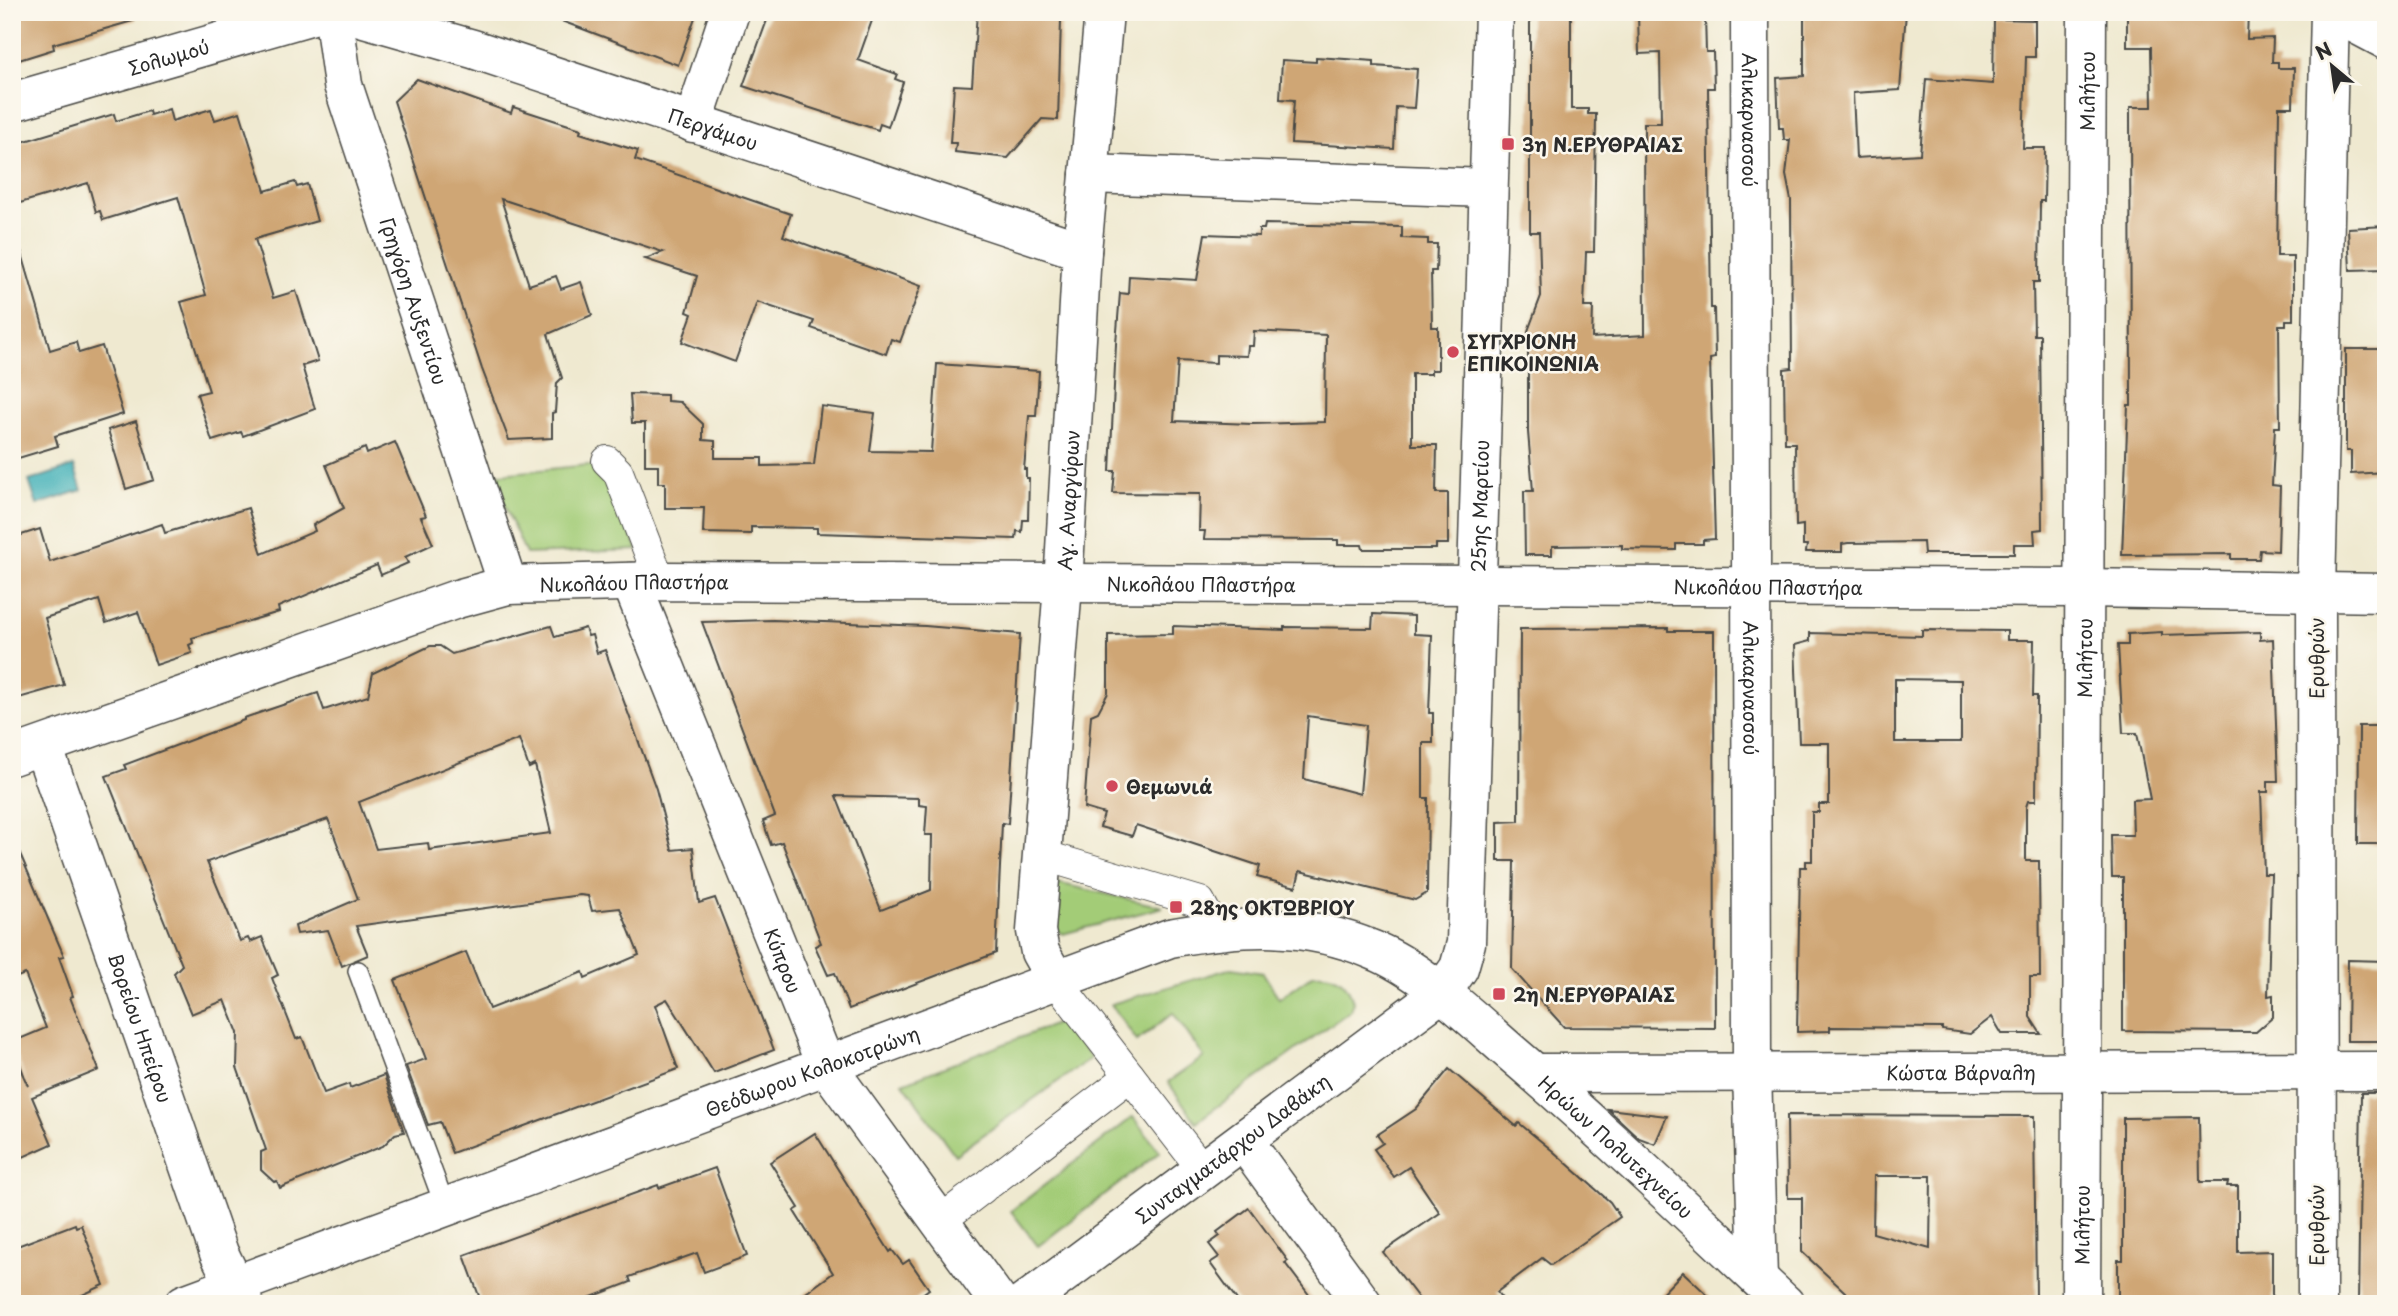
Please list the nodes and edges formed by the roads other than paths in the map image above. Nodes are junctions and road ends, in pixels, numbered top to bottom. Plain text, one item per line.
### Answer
1 (323, 12) edge
2 (333, 12) edge
3 (343, 12) edge
4 (730, 12) edge
5 (1104, 12) edge
6 (1494, 12) edge
7 (1750, 12) edge
8 (2087, 12) edge
9 (2331, 12) edge
10 (2386, 40) edge
11 (12, 102) edge
12 (693, 123) junction
13 (1089, 174) junction
14 (1488, 188) junction
15 (1082, 251) junction
16 (607, 461) dead end
17 (646, 582) junction
18 (508, 585) junction
19 (1063, 585) junction
20 (1479, 585) junction
21 (1753, 587) junction
22 (2083, 588) junction
23 (2316, 591) junction
24 (2386, 593) edge
25 (28, 751) edge
26 (1042, 855) junction
27 (1214, 930) junction
28 (358, 971) dead end
29 (1057, 982) junction
30 (1442, 992) junction
31 (825, 1065) junction
32 (2316, 1069) junction
33 (1752, 1071) junction
34 (2386, 1071) edge
35 (1536, 1073) junction
36 (2081, 1073) junction
37 (1130, 1076) junction
38 (1244, 1141) junction
39 (1203, 1170) junction
40 (445, 1206) junction
41 (940, 1221) junction
42 (1771, 1291) edge
43 (239, 1294) edge
44 (184, 1304) edge
45 (1000, 1304) edge
46 (1023, 1304) edge
47 (1363, 1304) edge
48 (2081, 1304) edge
49 (2316, 1304) edge

1 - 11 street, Σολωμού
2 - 18 street, Γρηγόρη Αυξεντίου
3 - 12 street, Περγάμου
4 - 12 street
5 - 13 street, Αγ. Αναργύρων
6 - 14 street, 25ης Μαρτίου
7 - 21 street, Αλικαρνασσού
8 - 22 street, Μιλήτου
9 - 10 street
9 - 23 street, Ερυθρών
12 - 15 street, Περγάμου
13 - 14 street
13 - 15 street, Αγ. Αναργύρων
14 - 20 street, 25ης Μαρτίου
15 - 19 street, Αγ. Αναργύρων
16 - 17 street
17 - 18 street, Νικολάου Πλαστήρα
17 - 19 street, Νικολάου Πλαστήρα
17 - 31 street, Κύπρου
18 - 25 street, Νικολάου Πλαστήρα
19 - 20 street, Νικολάου Πλαστήρα
19 - 26 street, Αγ. Αναργύρων
20 - 21 street, Νικολάου Πλαστήρα
20 - 30 street, 25ης Μαρτίου
21 - 22 street, Νικολάου Πλαστήρα
21 - 33 street, Αλικαρνασσού
22 - 23 street, Νικολάου Πλαστήρα
22 - 36 street, Μιλήτου
23 - 24 street, Νικολάου Πλαστήρα
23 - 32 street, Ερυθρών
25 - 43 street, Βορείου Ηπείρου
26 - 27 street
26 - 29 street, Αγ. Αναργύρων
27 - 29 street, Θεόδωρου Κολοκοτρώνη
27 - 30 street, Θεόδωρου Κολοκοτρώνη
28 - 40 lane
29 - 31 street, Θεόδωρου Κολοκοτρώνη
29 - 37 street
30 - 35 street, Ηρώων Πολυτεχνείου
30 - 38 street, Συνταγματάρχου Δαβάκη
31 - 40 street, Θεόδωρου Κολοκοτρώνη
31 - 41 street, Κύπρου
32 - 34 street, Κώστα Βάρναλη
32 - 36 street, Κώστα Βάρναλη
32 - 49 street, Ερυθρών
33 - 35 street, Κώστα Βάρναλη
33 - 36 street, Κώστα Βάρναλη
33 - 42 street, Αλικαρνασσού
35 - 42 street, Ηρώων Πολυτεχνείου
36 - 48 street, Μιλήτου
37 - 39 street
37 - 41 street
38 - 39 street, Συνταγματάρχου Δαβάκη
38 - 47 street
39 - 46 street, Συνταγματάρχου Δαβάκη
40 - 43 street, Θεόδωρου Κολοκοτρώνη
41 - 45 street, Κύπρου
43 - 44 street, Θεόδωρου Κολοκοτρώνη

